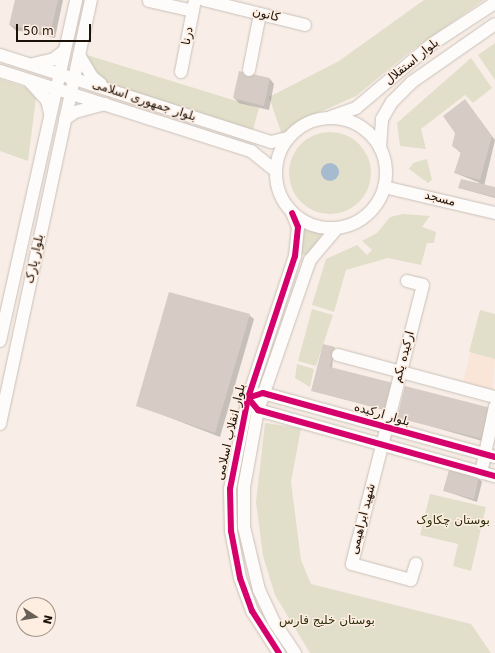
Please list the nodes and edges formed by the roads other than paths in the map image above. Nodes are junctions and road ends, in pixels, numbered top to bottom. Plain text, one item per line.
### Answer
1 (76, 0) edge
2 (91, 0) edge
3 (204, 0) edge
4 (149, 2) dead end
5 (495, 4) edge
6 (194, 6) edge
7 (260, 14) junction
8 (495, 24) edge
9 (305, 25) dead end
10 (64, 51) junction
11 (0, 55) edge
12 (79, 55) junction
13 (31, 64) junction
14 (248, 70) dead end
15 (0, 71) edge
16 (181, 72) dead end
17 (59, 73) junction
18 (75, 78) junction
19 (28, 80) junction
20 (105, 88) junction
21 (56, 89) junction
22 (71, 94) junction
23 (106, 104) junction
24 (50, 114) junction
25 (327, 118) junction
26 (65, 119) junction
27 (289, 138) junction
28 (380, 148) junction
29 (276, 172) junction
30 (384, 187) junction
31 (292, 213) junction
32 (495, 213) edge
33 (337, 228) junction
34 (407, 281) dead end
35 (0, 341) edge
36 (338, 355) dead end
37 (400, 372) junction
38 (263, 393) junction
39 (495, 397) edge
40 (248, 398) junction
41 (495, 406) edge
42 (258, 410) junction
43 (0, 424) edge
44 (386, 428) junction
45 (382, 445) junction
46 (490, 456) edge
47 (481, 472) junction
48 (495, 476) edge
49 (416, 564) dead end
50 (279, 653) edge
51 (295, 653) edge

1 - 10 street, بلوار پارک
2 - 12 street, بلوار پارک
3 - 7 street, کانون
4 - 6 street
5 - 25 street, بلوار استقلال
6 - 16 street, درنا
7 - 9 street, کانون
7 - 14 street
8 - 28 street, بلوار استقلال
10 - 13 street
10 - 17 street, بلوار پارک
11 - 13 street, بلوار جمهوری اسلامی
12 - 18 street, بلوار پارک
12 - 20 street
13 - 17 street, بلوار جمهوری اسلامی
15 - 19 street, بلوار جمهوری اسلامی
17 - 18 street, بلوار جمهوری اسلامی
17 - 21 street, بلوار پارک
18 - 20 street, بلوار جمهوری اسلامی
18 - 22 street, بلوار پارک
19 - 21 street, بلوار جمهوری اسلامی
19 - 24 street
20 - 27 street, بلوار جمهوری اسلامی
21 - 22 street, بلوار جمهوری اسلامی
21 - 24 street, بلوار پارک
22 - 23 street, بلوار جمهوری اسلامی
22 - 26 street, بلوار پارک
23 - 26 street
23 - 29 street, بلوار جمهوری اسلامی
24 - 35 street, بلوار پارک
25 - 27 street
25 - 28 street
26 - 43 street, بلوار پارک
27 - 29 street
28 - 30 street
29 - 31 street
30 - 32 street, مسجد
30 - 33 street
31 - 33 street
31 - 40 street, بلوار انقلاب اسلامی
33 - 38 street, بلوار انقلاب اسلامی
34 - 37 street, ارکیده یکم
36 - 37 street
37 - 39 street
37 - 44 street, ارکیده یکم
38 - 40 street
38 - 42 street, بلوار انقلاب اسلامی
38 - 44 street, بلوار ارکیده
40 - 42 street
40 - 50 street, بلوار انقلاب اسلامی
41 - 46 street
42 - 45 street
42 - 51 street, بلوار انقلاب اسلامی
44 - 45 street, ارکیده یکم
44 - 46 street, بلوار ارکیده
45 - 47 street
45 - 49 street, شهید ابراهیمی
46 - 47 street
47 - 48 street

